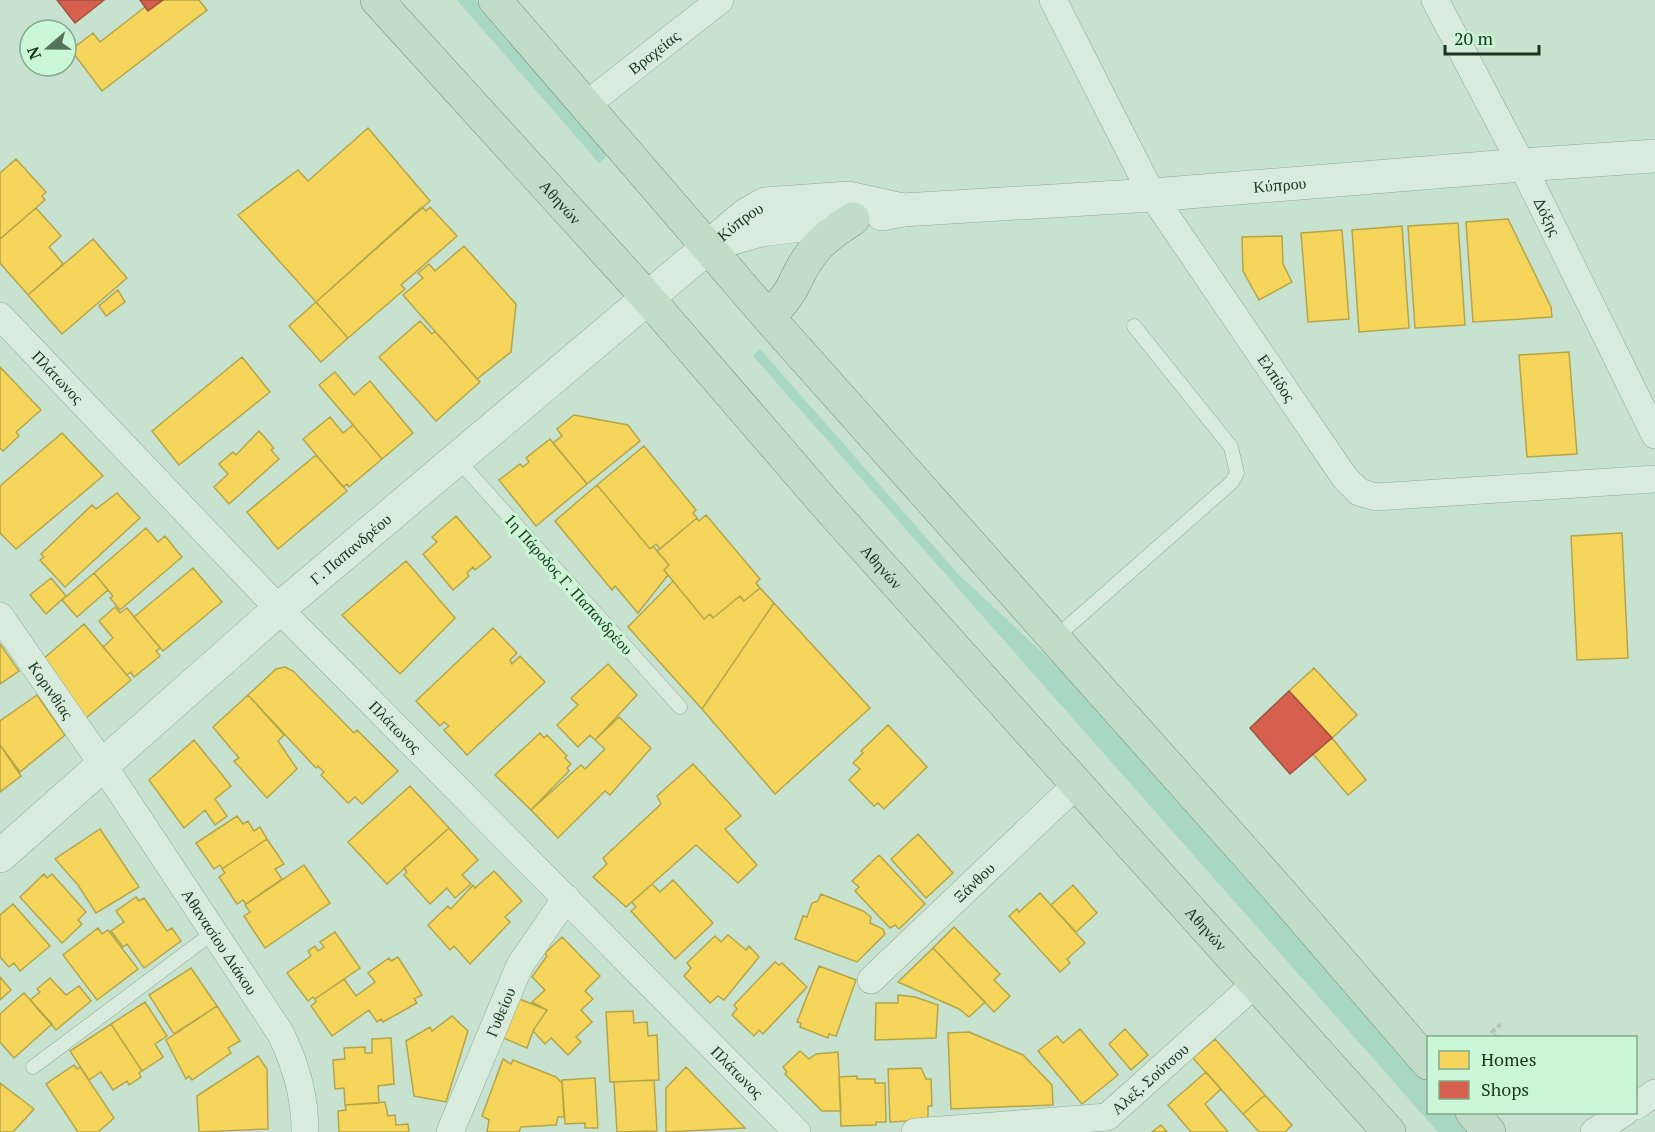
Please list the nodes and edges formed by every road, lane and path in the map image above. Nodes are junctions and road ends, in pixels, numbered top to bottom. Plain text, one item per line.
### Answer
1 (377, 0) edge
2 (495, 0) edge
3 (720, 0) edge
4 (1053, 0) edge
5 (1435, 0) edge
6 (586, 105) junction
7 (1655, 156) edge
8 (1522, 165) junction
9 (1152, 195) junction
10 (903, 210) junction
11 (853, 219) junction
12 (707, 246) junction
13 (647, 297) junction
14 (769, 318) junction
15 (2, 323) edge
16 (1134, 326) dead end
17 (1655, 435) edge
18 (458, 460) junction
19 (1655, 479) edge
20 (279, 609) junction
21 (0, 616) edge
22 (1055, 638) junction
23 (680, 707) dead end
24 (103, 765) junction
25 (1078, 783) junction
26 (0, 856) edge
27 (566, 898) junction
28 (214, 932) junction
29 (871, 980) dead end
30 (1257, 982) junction
31 (1502, 1024) dead end
32 (1495, 1036) edge
33 (1427, 1062) edge
34 (33, 1067) dead end
35 (1655, 1093) edge
36 (1637, 1105) edge
37 (1473, 1114) edge
38 (1622, 1114) edge
39 (305, 1132) edge
40 (450, 1132) edge
41 (797, 1132) edge
42 (915, 1132) edge
43 (1389, 1132) edge
44 (1489, 1132) edge
45 (1594, 1132) edge

1 - 13 highway, Αθηνών
2 - 6 highway
3 - 6 street, Βραχείας
4 - 9 street, Ελπίδος
5 - 8 street, Δόξης
6 - 12 highway
7 - 8 street, Κύπρου
8 - 9 street, Κύπρου
8 - 17 street, Δόξης
9 - 10 street, Κύπρου
9 - 19 street, Ελπίδος
10 - 11 street, Κύπρου
10 - 12 street, Κύπρου
11 - 12 street, Κύπρου
11 - 14 highway
12 - 13 street, Γ. Παπανδρέου
12 - 14 highway
13 - 18 street, Γ. Παπανδρέου
13 - 25 highway, Αθηνών
14 - 22 highway
15 - 20 street, Πλάτωνος
16 - 22 lane
18 - 20 street, Γ. Παπανδρέου
18 - 23 lane, 1η Πάροδος Γ. Παπανδρέου
20 - 24 street, Γ. Παπανδρέου
20 - 27 street, Πλάτωνος
21 - 24 street, Κορινθίας
22 - 33 highway
24 - 26 street, Γ. Παπανδρέου
24 - 28 street, Αθανασίου Διάκου
25 - 29 street, Ξάνθου
25 - 30 highway, Αθηνών
27 - 40 street, Γυθείου
27 - 41 street, Πλάτωνος
28 - 34 lane
28 - 39 street, Αθανασίου Διάκου
30 - 42 street, Αλεξ. Σούτσου
30 - 43 highway, Αθηνών
31 - 32 path
35 - 36 street
37 - 44 highway
38 - 45 street

